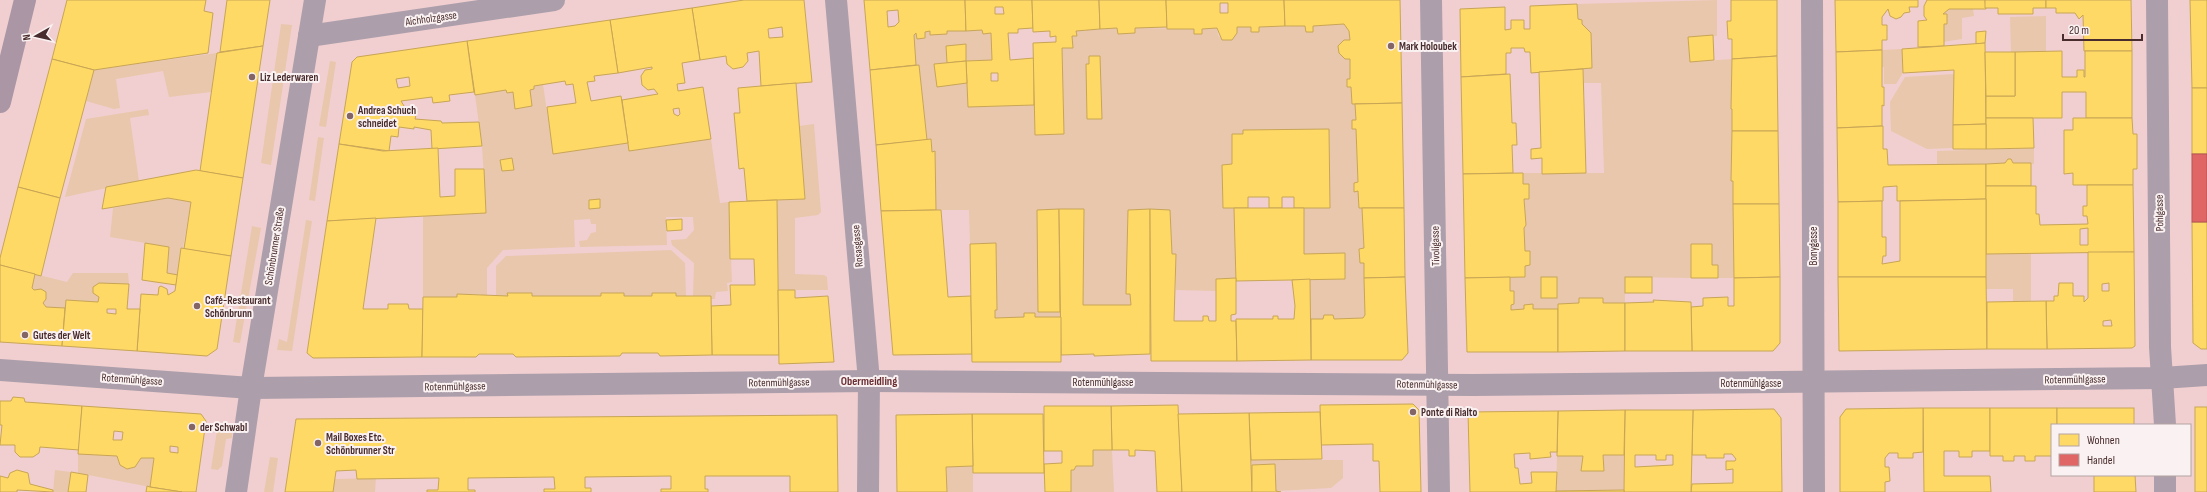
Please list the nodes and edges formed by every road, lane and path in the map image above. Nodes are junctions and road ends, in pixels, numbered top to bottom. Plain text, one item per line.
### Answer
1 (25, 0) edge
2 (315, 0) edge
3 (554, 0) edge
4 (836, 0) edge
5 (1431, 0) edge
6 (1812, 0) edge
7 (2157, 0) edge
8 (309, 36) junction
9 (0, 102) edge
10 (0, 370) edge
11 (2207, 375) edge
12 (2162, 378) junction
13 (869, 381) junction
14 (1814, 382) junction
15 (1437, 383) junction
16 (251, 388) junction
17 (2165, 424) edge
18 (2165, 476) edge
19 (236, 492) edge
20 (868, 492) edge
21 (1440, 492) edge
22 (1814, 492) edge
23 (2165, 492) edge

1 - 9 main road
2 - 8 street, Schönbrunner Straße
3 - 8 street, Aichholzgasse
4 - 13 street, Rosasgasse
5 - 15 street, Tivoligasse
6 - 14 street, Bonygasse
7 - 12 street, Pohlgasse
8 - 16 street, Schönbrunner Straße
10 - 16 street, Rotenmühlgasse
11 - 12 street, Rotenmühlgasse
12 - 14 street, Rotenmühlgasse
12 - 17 street, Pohlgasse
13 - 15 street, Rotenmühlgasse
13 - 16 street, Rotenmühlgasse
13 - 20 street, Rosasgasse
14 - 15 street, Rotenmühlgasse
14 - 22 street, Bonygasse
15 - 21 street, Tivoligasse
16 - 19 street, Schönbrunner Straße
18 - 23 street

